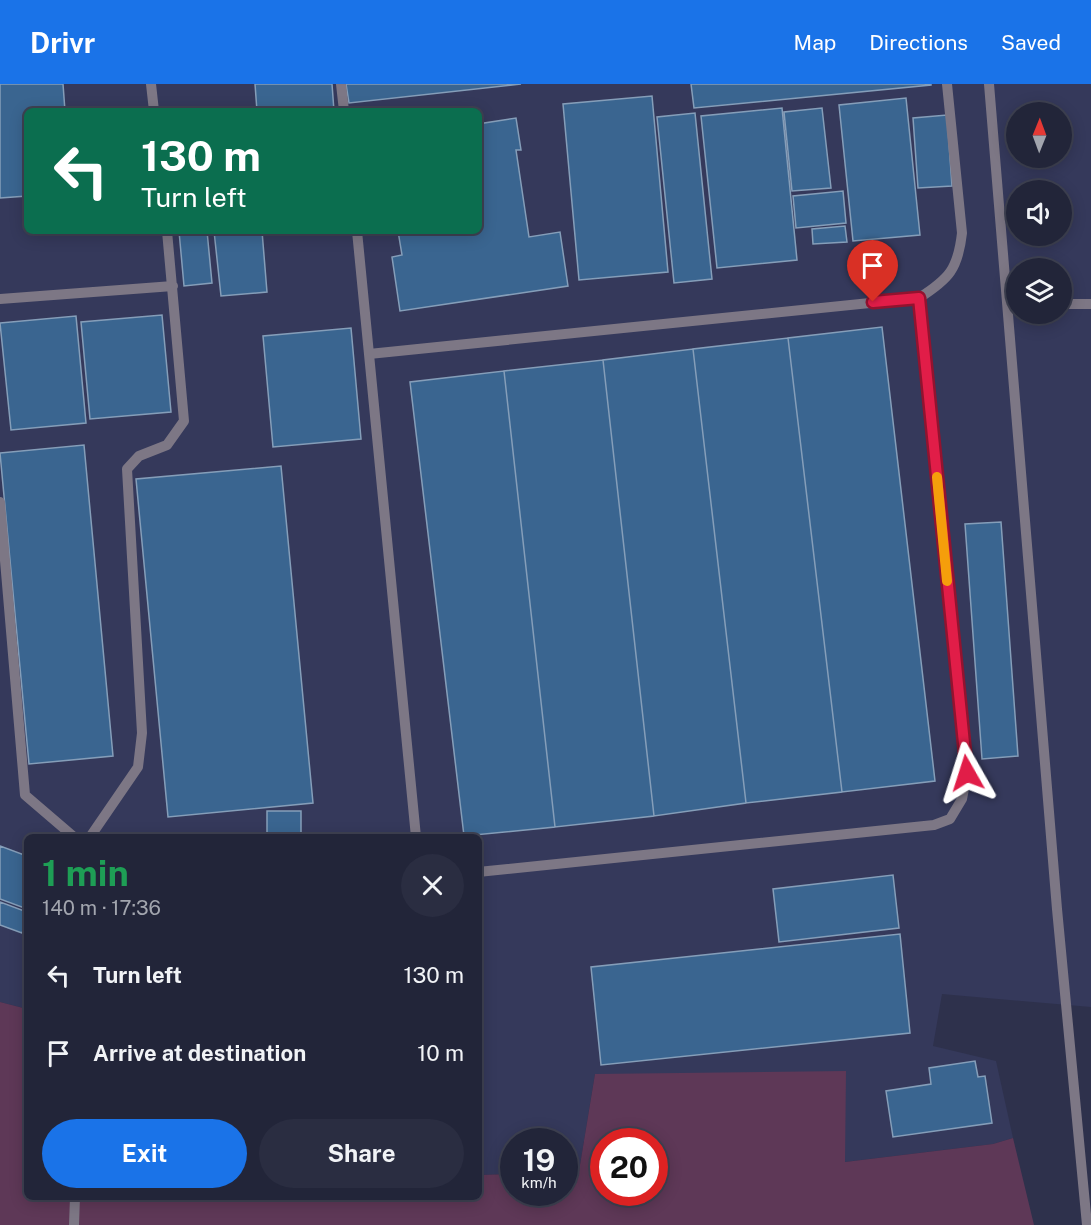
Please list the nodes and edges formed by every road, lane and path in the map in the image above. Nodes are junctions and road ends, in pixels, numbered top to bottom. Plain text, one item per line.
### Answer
1 (151, 84) edge
2 (341, 84) edge
3 (947, 84) edge
4 (989, 84) edge
5 (154, 108) edge
6 (344, 108) edge
7 (167, 234) edge
8 (357, 234) edge
9 (1007, 258) edge
10 (173, 286) junction
11 (919, 298) junction
12 (0, 299) edge
13 (1072, 304) edge
14 (1091, 304) edge
15 (1013, 324) edge
16 (369, 354) junction
17 (0, 501) edge
18 (70, 834) edge
19 (92, 834) edge
20 (416, 834) edge
21 (482, 872) edge
22 (75, 1200) edge
23 (74, 1225) edge
24 (1087, 1225) edge

1 - 5 lane
2 - 6 lane
3 - 11 lane
4 - 9 lane
7 - 10 lane
8 - 16 lane
10 - 12 lane
10 - 19 lane
11 - 16 lane
11 - 21 lane
13 - 14 lane
15 - 24 lane
16 - 20 lane
17 - 18 lane
22 - 23 lane

